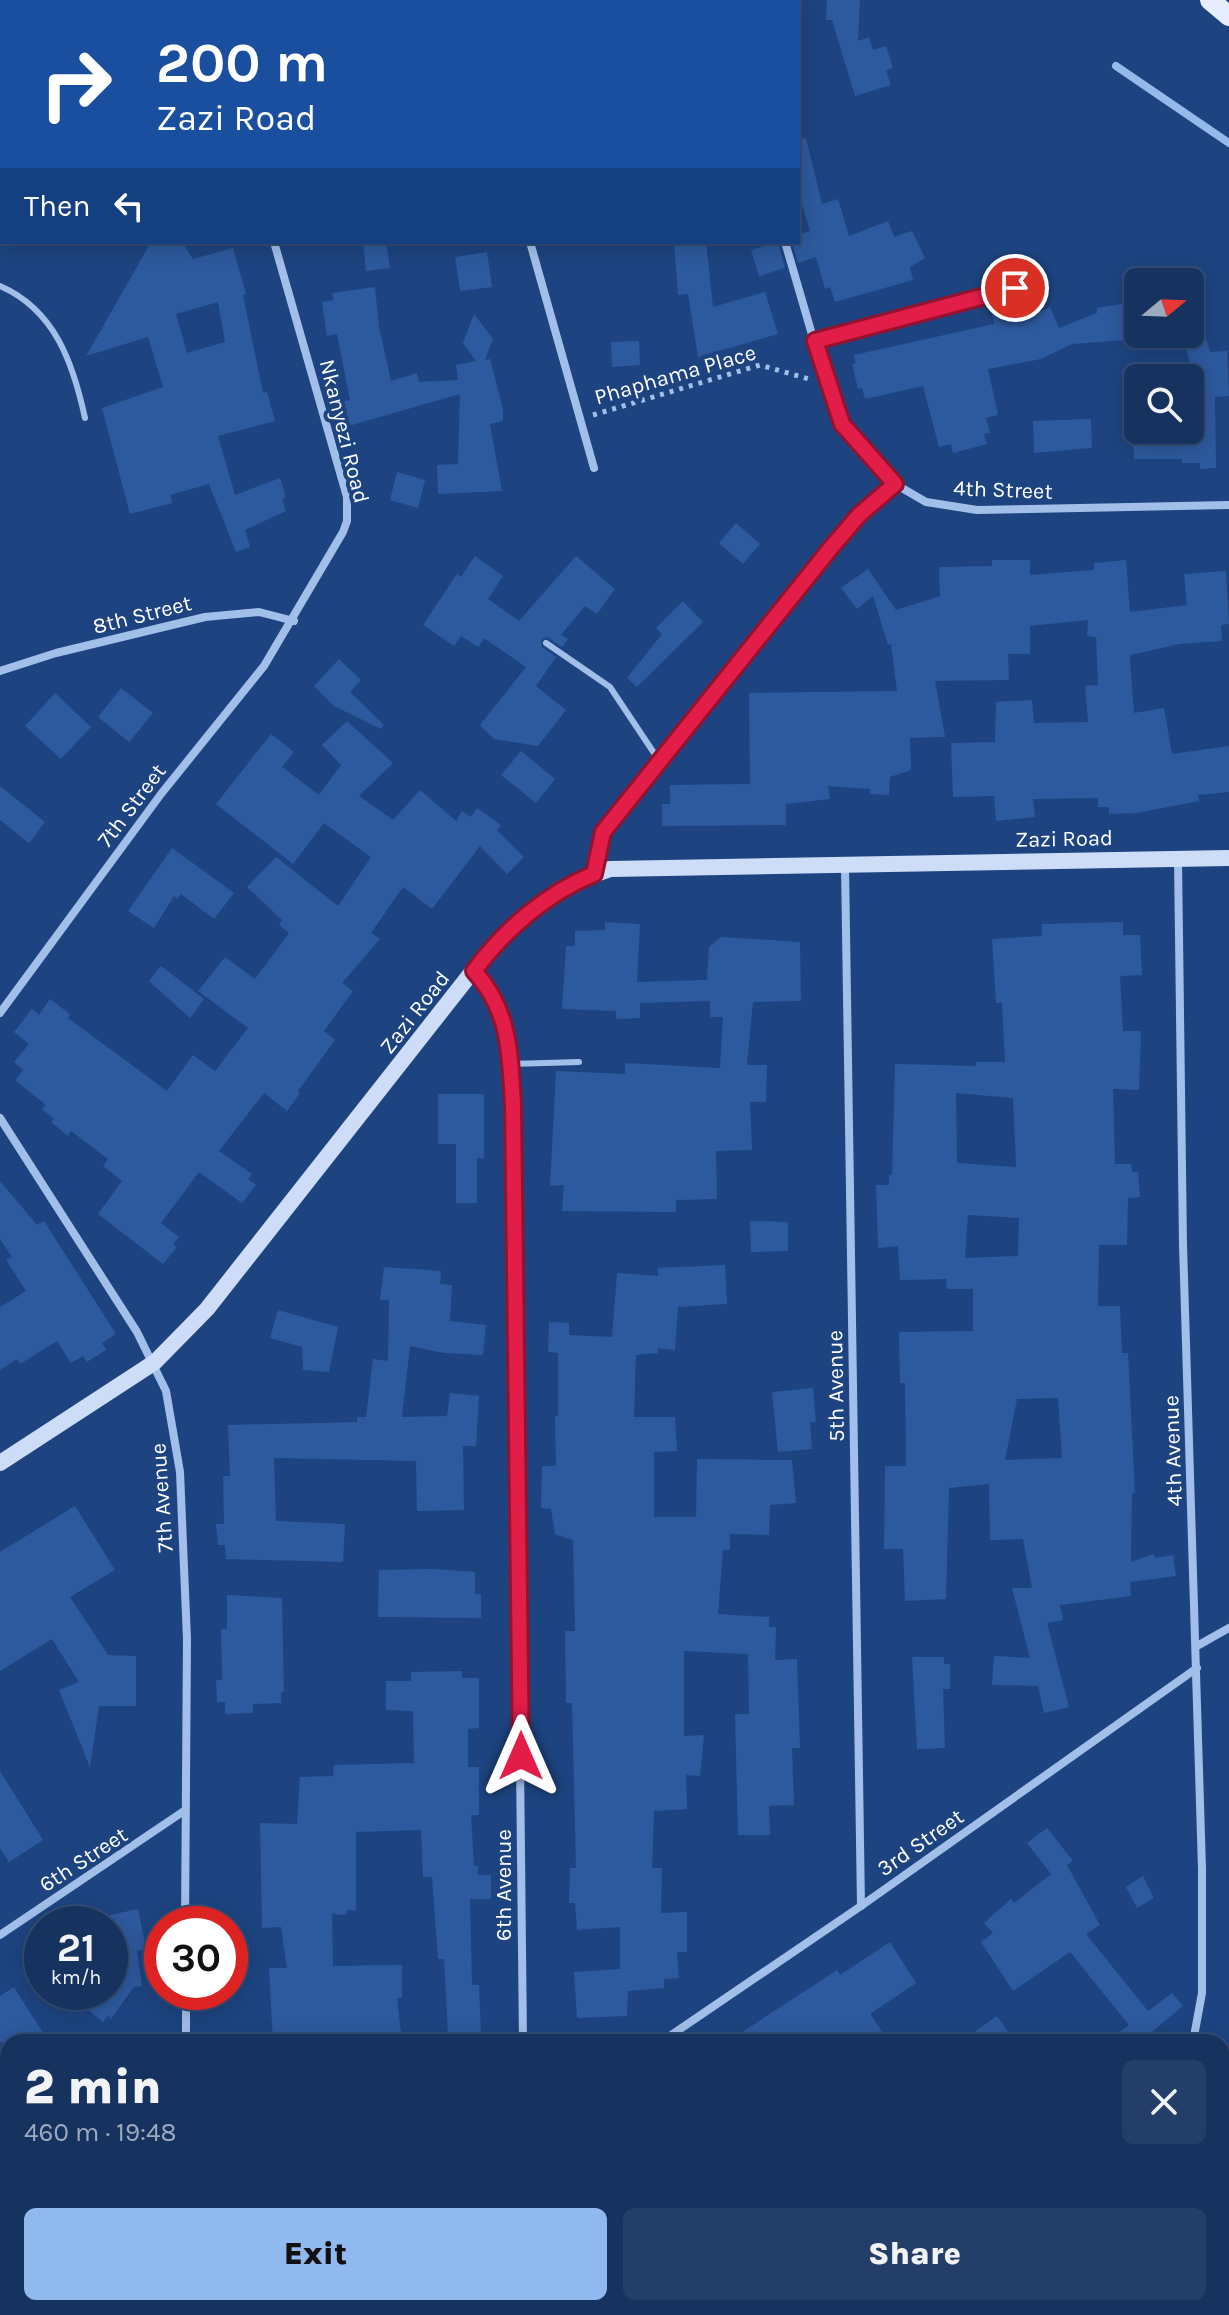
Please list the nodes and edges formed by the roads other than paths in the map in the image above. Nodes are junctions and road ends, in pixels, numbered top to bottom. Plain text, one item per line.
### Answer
1 (1210, 0) edge
2 (1229, 16) edge
3 (275, 244) edge
4 (531, 244) edge
5 (786, 244) edge
6 (1038, 282) dead end
7 (0, 286) edge
8 (815, 341) junction
9 (85, 418) dead end
10 (594, 468) dead end
11 (895, 484) junction
12 (1229, 505) edge
13 (294, 621) junction
14 (546, 643) dead end
15 (0, 671) edge
16 (660, 763) junction
17 (1229, 858) edge
18 (1178, 859) junction
19 (845, 865) junction
20 (594, 874) junction
21 (474, 971) junction
22 (0, 1013) edge
23 (579, 1062) dead end
24 (511, 1064) junction
25 (0, 1118) edge
26 (155, 1362) junction
27 (0, 1463) edge
28 (1229, 1628) edge
29 (1197, 1646) junction
30 (1197, 1668) junction
31 (184, 1811) junction
32 (185, 1906) edge
33 (861, 1906) junction
34 (0, 1935) edge
35 (186, 2010) edge
36 (186, 2034) edge
37 (523, 2034) edge
38 (673, 2034) edge
39 (1194, 2034) edge

1 - 2 main road
3 - 13 street, Nkanyezi Road
4 - 10 street
5 - 8 street
6 - 8 street
7 - 9 lane
8 - 11 street
11 - 12 street, 4th Street
11 - 16 street
13 - 15 street, 8th Street
13 - 22 street, 7th Street
14 - 16 lane
16 - 20 street
17 - 18 street, Zazi Road
18 - 19 street, Zazi Road
18 - 29 street, 4th Avenue
19 - 20 street, Zazi Road
19 - 33 street, 5th Avenue
20 - 21 street, Zazi Road
21 - 24 street, 6th Avenue
21 - 26 street, Zazi Road
23 - 24 lane
24 - 37 street, 6th Avenue
25 - 26 street, 7th Avenue
26 - 27 street, Zazi Road
26 - 31 street, 7th Avenue
28 - 29 street
29 - 30 street, 4th Avenue
30 - 33 street, 3rd Street
30 - 39 street, 4th Avenue
31 - 32 street, 7th Avenue
31 - 34 street, 6th Street
33 - 38 street, 3rd Street
35 - 36 street

